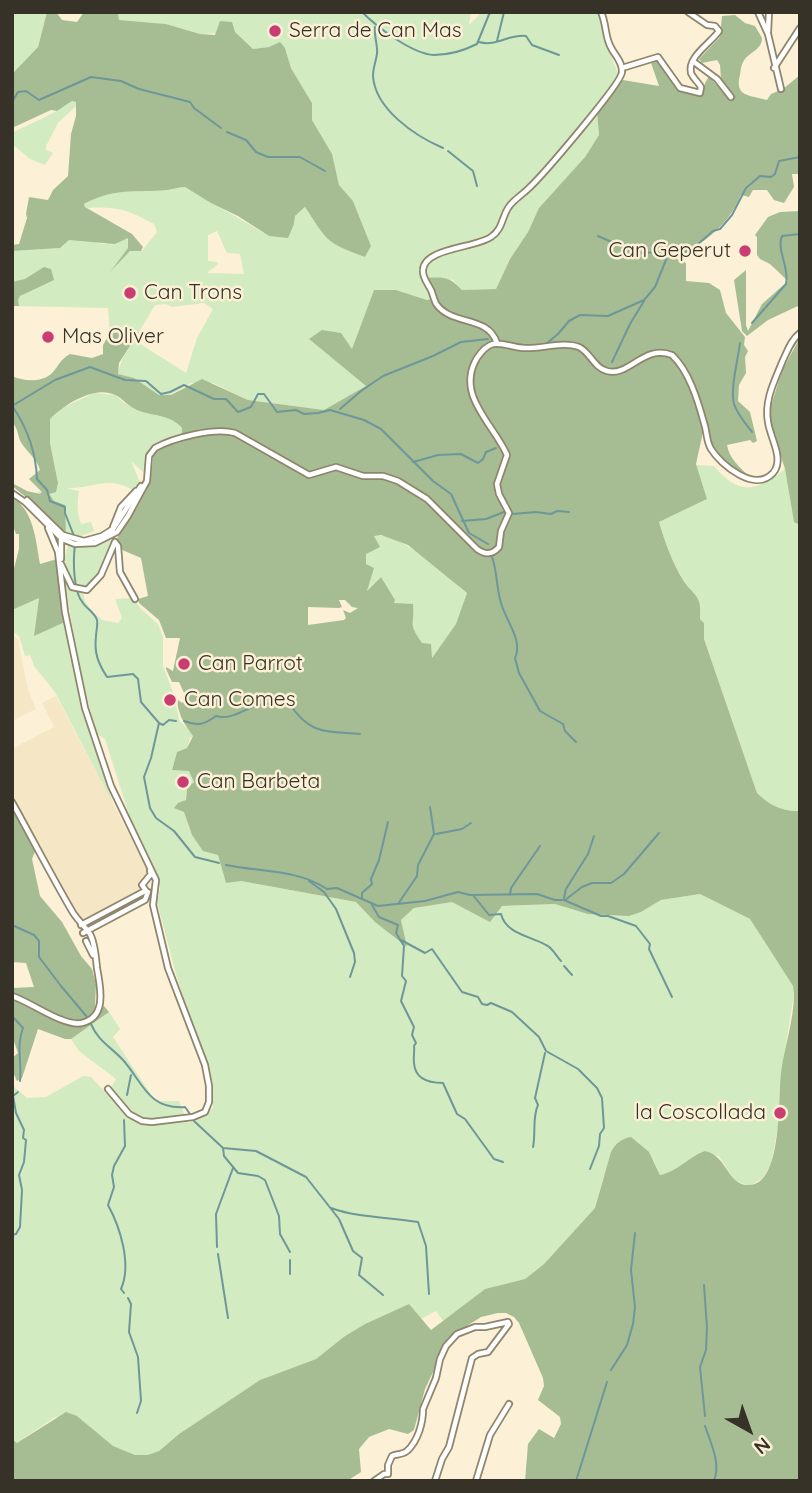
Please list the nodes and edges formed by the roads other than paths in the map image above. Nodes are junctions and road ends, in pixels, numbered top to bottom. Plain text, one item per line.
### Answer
1 (601, 12) edge
2 (688, 12) edge
3 (758, 12) edge
4 (769, 12) edge
5 (800, 28) edge
6 (768, 34) junction
7 (797, 35) edge
8 (694, 62) junction
9 (622, 68) junction
10 (774, 68) junction
11 (780, 89) dead end
12 (731, 97) dead end
13 (800, 334) edge
14 (497, 343) junction
15 (148, 473) junction
16 (12, 492) edge
17 (136, 501) junction
18 (120, 514) junction
19 (46, 522) junction
20 (112, 536) junction
21 (62, 539) junction
22 (69, 540) junction
23 (115, 542) junction
24 (85, 543) junction
25 (60, 550) junction
26 (61, 564) junction
27 (135, 599) dead end
28 (12, 802) edge
29 (150, 868) junction
30 (145, 880) junction
31 (154, 887) junction
32 (150, 897) junction
33 (72, 913) junction
34 (81, 925) junction
35 (89, 935) junction
36 (12, 996) edge
37 (108, 1088) dead end
38 (509, 1404) dead end
39 (374, 1481) edge
40 (435, 1481) edge
41 (476, 1481) edge

1 - 9 street
2 - 8 street
3 - 6 street
4 - 6 street
5 - 7 street
6 - 10 street
7 - 10 street
8 - 9 street
8 - 12 street
9 - 14 street
10 - 11 street
13 - 14 street
14 - 15 street
15 - 17 street
15 - 18 street
16 - 19 street
16 - 19 street
17 - 18 street
17 - 20 street
18 - 20 street
18 - 24 street
19 - 21 street
19 - 22 street
19 - 25 street
20 - 23 street
20 - 24 street
21 - 22 street
21 - 25 street
22 - 24 street
22 - 25 street
23 - 26 street
23 - 27 street
25 - 26 street
26 - 29 street
28 - 33 street
29 - 30 street
29 - 31 street
30 - 31 street
30 - 32 street
31 - 32 street
32 - 34 street
32 - 35 street
32 - 37 street
33 - 34 street
33 - 35 street
34 - 35 street
35 - 36 street
38 - 41 street
39 - 40 street

